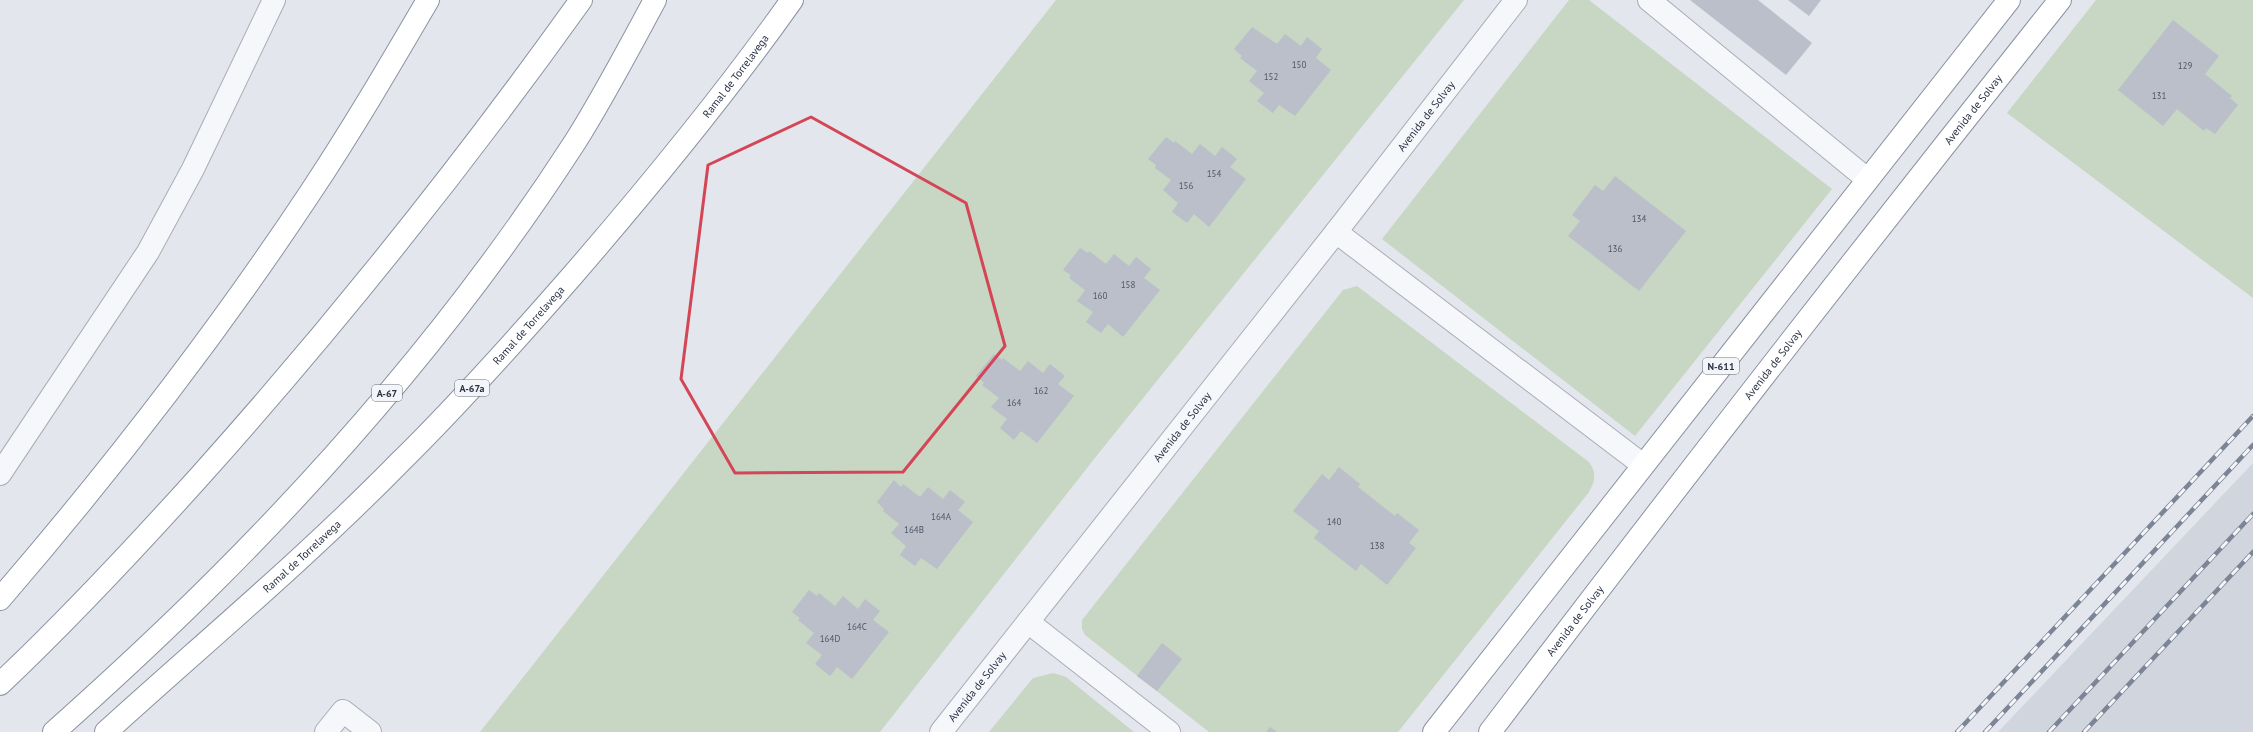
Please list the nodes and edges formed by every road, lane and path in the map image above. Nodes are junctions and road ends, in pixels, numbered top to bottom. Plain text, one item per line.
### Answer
1 (274, 0) edge
2 (428, 0) edge
3 (581, 0) edge
4 (655, 0) edge
5 (792, 0) edge
6 (1516, 0) edge
7 (1649, 0) edge
8 (2009, 0) edge
9 (2060, 0) edge
10 (1867, 179) junction
11 (1336, 232) junction
12 (1643, 465) junction
13 (0, 474) edge
14 (0, 599) edge
15 (1028, 622) junction
16 (0, 684) edge
17 (54, 732) edge
18 (106, 732) edge
19 (326, 732) edge
20 (370, 732) edge
21 (941, 732) edge
22 (1169, 732) edge
23 (1434, 732) edge
24 (1490, 732) edge

1 - 13 street
2 - 14 highway
3 - 16 highway
4 - 17 highway, A-67
5 - 18 highway, Ramal de Torrelavega / A-67a
6 - 11 street, Avenida de Solvay
7 - 10 street
8 - 10 highway, N-611
9 - 24 highway, Avenida de Solvay
10 - 12 highway, N-611
11 - 12 street
11 - 15 street, Avenida de Solvay
12 - 23 highway, N-611
15 - 21 street, Avenida de Solvay
15 - 22 street
19 - 20 street

